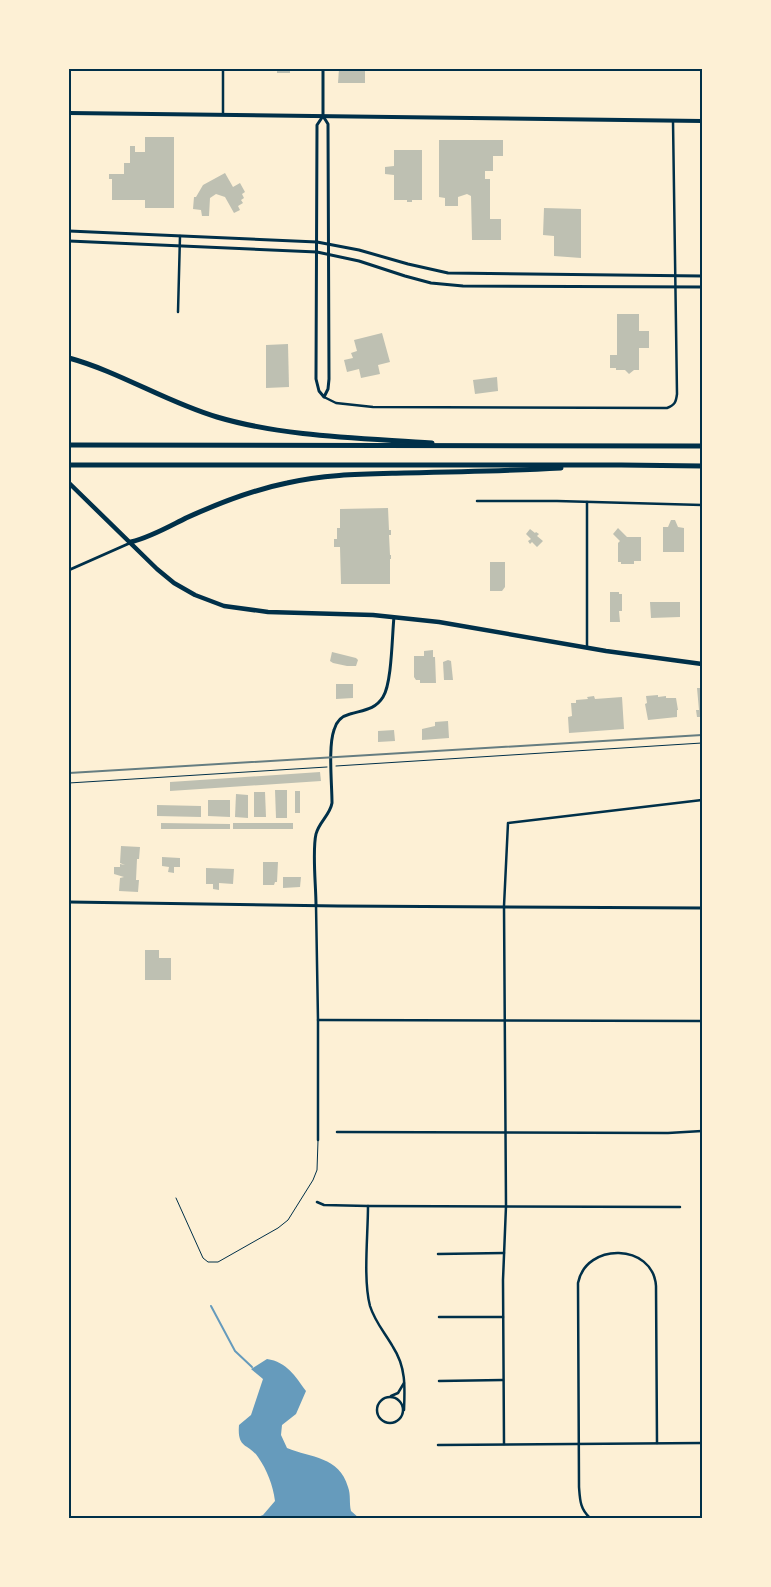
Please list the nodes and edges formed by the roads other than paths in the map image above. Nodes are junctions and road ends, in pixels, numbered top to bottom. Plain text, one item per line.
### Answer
1 (223, 69) edge
2 (323, 69) edge
3 (69, 113) edge
4 (223, 114) junction
5 (323, 116) junction
6 (673, 121) junction
7 (702, 121) edge
8 (69, 231) edge
9 (180, 236) junction
10 (69, 241) edge
11 (317, 242) junction
12 (329, 244) junction
13 (180, 246) junction
14 (317, 252) junction
15 (330, 255) junction
16 (676, 276) junction
17 (702, 276) edge
18 (676, 287) junction
19 (702, 287) edge
20 (178, 312) dead end
21 (69, 358) edge
22 (324, 397) junction
23 (69, 445) edge
24 (478, 446) junction
25 (702, 446) edge
26 (69, 465) edge
27 (621, 465) junction
28 (702, 466) edge
29 (69, 483) edge
30 (477, 501) dead end
31 (587, 502) junction
32 (702, 505) edge
33 (131, 542) junction
34 (69, 570) edge
35 (394, 616) junction
36 (587, 648) junction
37 (702, 664) edge
38 (702, 800) edge
39 (69, 902) edge
40 (316, 905) junction
41 (504, 906) junction
42 (702, 908) edge
43 (318, 1020) junction
44 (505, 1022) junction
45 (702, 1022) edge
46 (336, 1132) dead end
47 (702, 1132) edge
48 (506, 1133) junction
49 (318, 1140) joint
50 (176, 1198) dead end
51 (317, 1202) dead end
52 (368, 1206) junction
53 (506, 1206) junction
54 (680, 1207) dead end
55 (504, 1253) junction
56 (438, 1254) dead end
57 (503, 1317) junction
58 (439, 1318) dead end
59 (405, 1380) junction
60 (503, 1380) junction
61 (439, 1381) dead end
62 (390, 1397) junction
63 (404, 1410) junction
64 (657, 1443) junction
65 (702, 1443) edge
66 (504, 1444) junction
67 (579, 1444) junction
68 (438, 1445) dead end
69 (590, 1518) edge

1 - 4 street
2 - 5 street
3 - 4 main road
4 - 5 main road
5 - 6 main road
5 - 11 street
5 - 12 street
6 - 7 main road
6 - 16 street
8 - 9 street
9 - 11 street
9 - 13 street
10 - 13 street
11 - 12 street
11 - 14 street
12 - 15 street
12 - 16 street
13 - 14 street
13 - 20 street
14 - 15 street
14 - 22 street
15 - 18 street
15 - 22 street
16 - 17 street
16 - 18 street
18 - 19 street
18 - 22 street
21 - 24 highway
23 - 24 highway
24 - 25 highway
26 - 27 highway
27 - 28 highway
27 - 33 highway
29 - 33 main road
30 - 31 street
31 - 32 street
31 - 36 street
33 - 34 street
33 - 35 main road
35 - 36 main road
35 - 40 street
36 - 37 main road
38 - 41 street
39 - 40 street
40 - 41 street
40 - 43 street
41 - 42 street
41 - 44 street
43 - 44 street
43 - 49 street
44 - 45 street
44 - 48 street
46 - 48 street
47 - 48 street
48 - 53 street
49 - 50 lane
51 - 52 street
52 - 53 street
52 - 59 street
53 - 54 street
53 - 55 street
55 - 56 street
55 - 57 street
57 - 58 street
57 - 60 street
59 - 62 street
59 - 63 street
60 - 61 street
60 - 66 street
62 - 63 street
62 - 63 street
64 - 65 street
64 - 67 street
64 - 67 street
66 - 67 street
66 - 68 street
67 - 69 street

